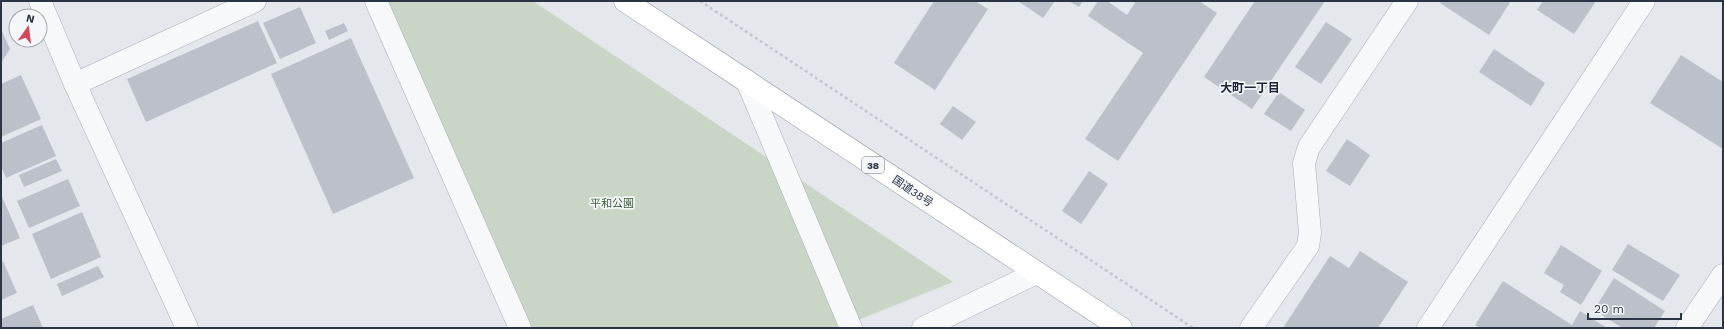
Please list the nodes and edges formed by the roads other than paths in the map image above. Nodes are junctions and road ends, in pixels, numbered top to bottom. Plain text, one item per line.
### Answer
1 (40, 1) edge
2 (255, 1) edge
3 (376, 1) edge
4 (625, 1) edge
5 (1407, 1) edge
6 (1644, 1) edge
7 (747, 81) junction
8 (75, 84) junction
9 (1036, 273) junction
10 (1723, 275) edge
11 (188, 328) edge
12 (520, 328) edge
13 (851, 328) edge
14 (922, 328) edge
15 (1121, 328) edge
16 (1250, 328) edge
17 (1428, 328) edge
18 (1688, 328) edge

1 - 8 street
2 - 8 street
3 - 12 street
4 - 7 highway, 国道38号 / 38
5 - 16 street
6 - 17 street
7 - 9 highway, 国道38号 / 38
7 - 13 street
8 - 11 street
9 - 14 street
9 - 15 highway, 国道38号 / 38
10 - 18 street

